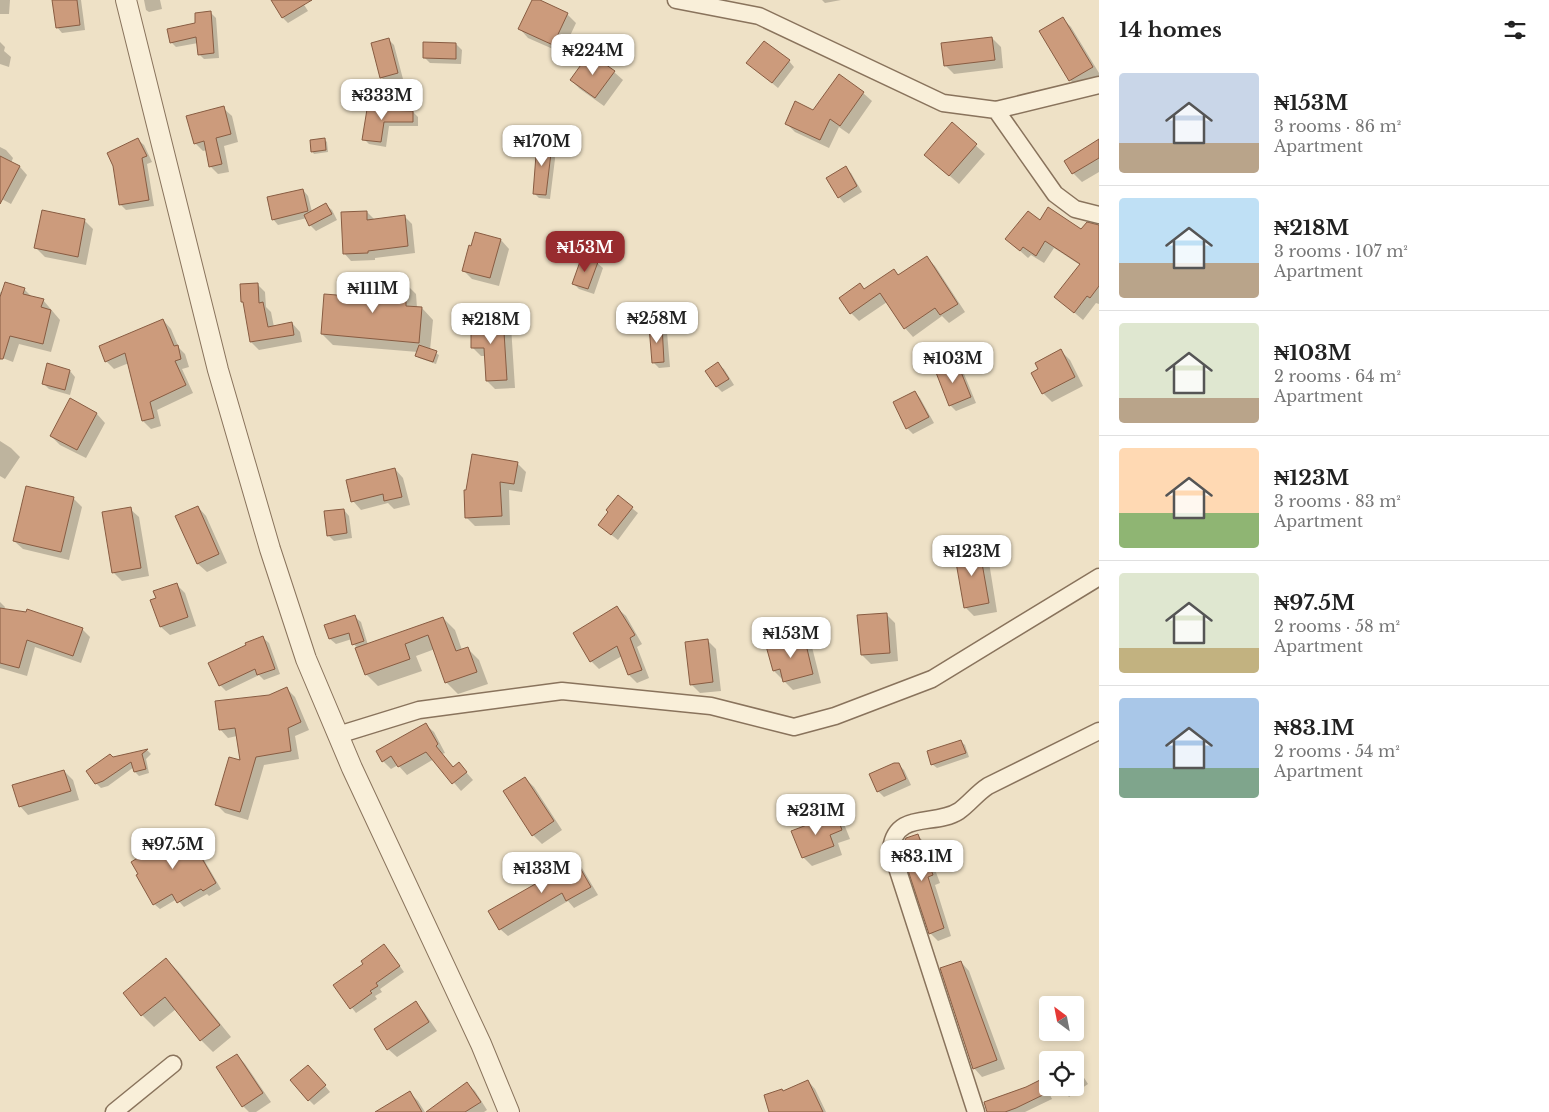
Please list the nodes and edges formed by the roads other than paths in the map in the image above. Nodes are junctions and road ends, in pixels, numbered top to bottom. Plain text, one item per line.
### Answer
1 (126, 0) edge
2 (676, 0) edge
3 (755, 0) edge
4 (759, 16) junction
5 (1099, 85) edge
6 (996, 110) junction
7 (1099, 215) edge
8 (1099, 577) edge
9 (1099, 731) edge
10 (338, 735) junction
11 (173, 1064) dead end
12 (114, 1112) edge
13 (509, 1112) edge
14 (976, 1112) edge

1 - 10 street
2 - 4 street
3 - 4 street
4 - 6 street
5 - 6 street
6 - 7 street
8 - 10 street
9 - 14 street
10 - 13 street
11 - 12 street

